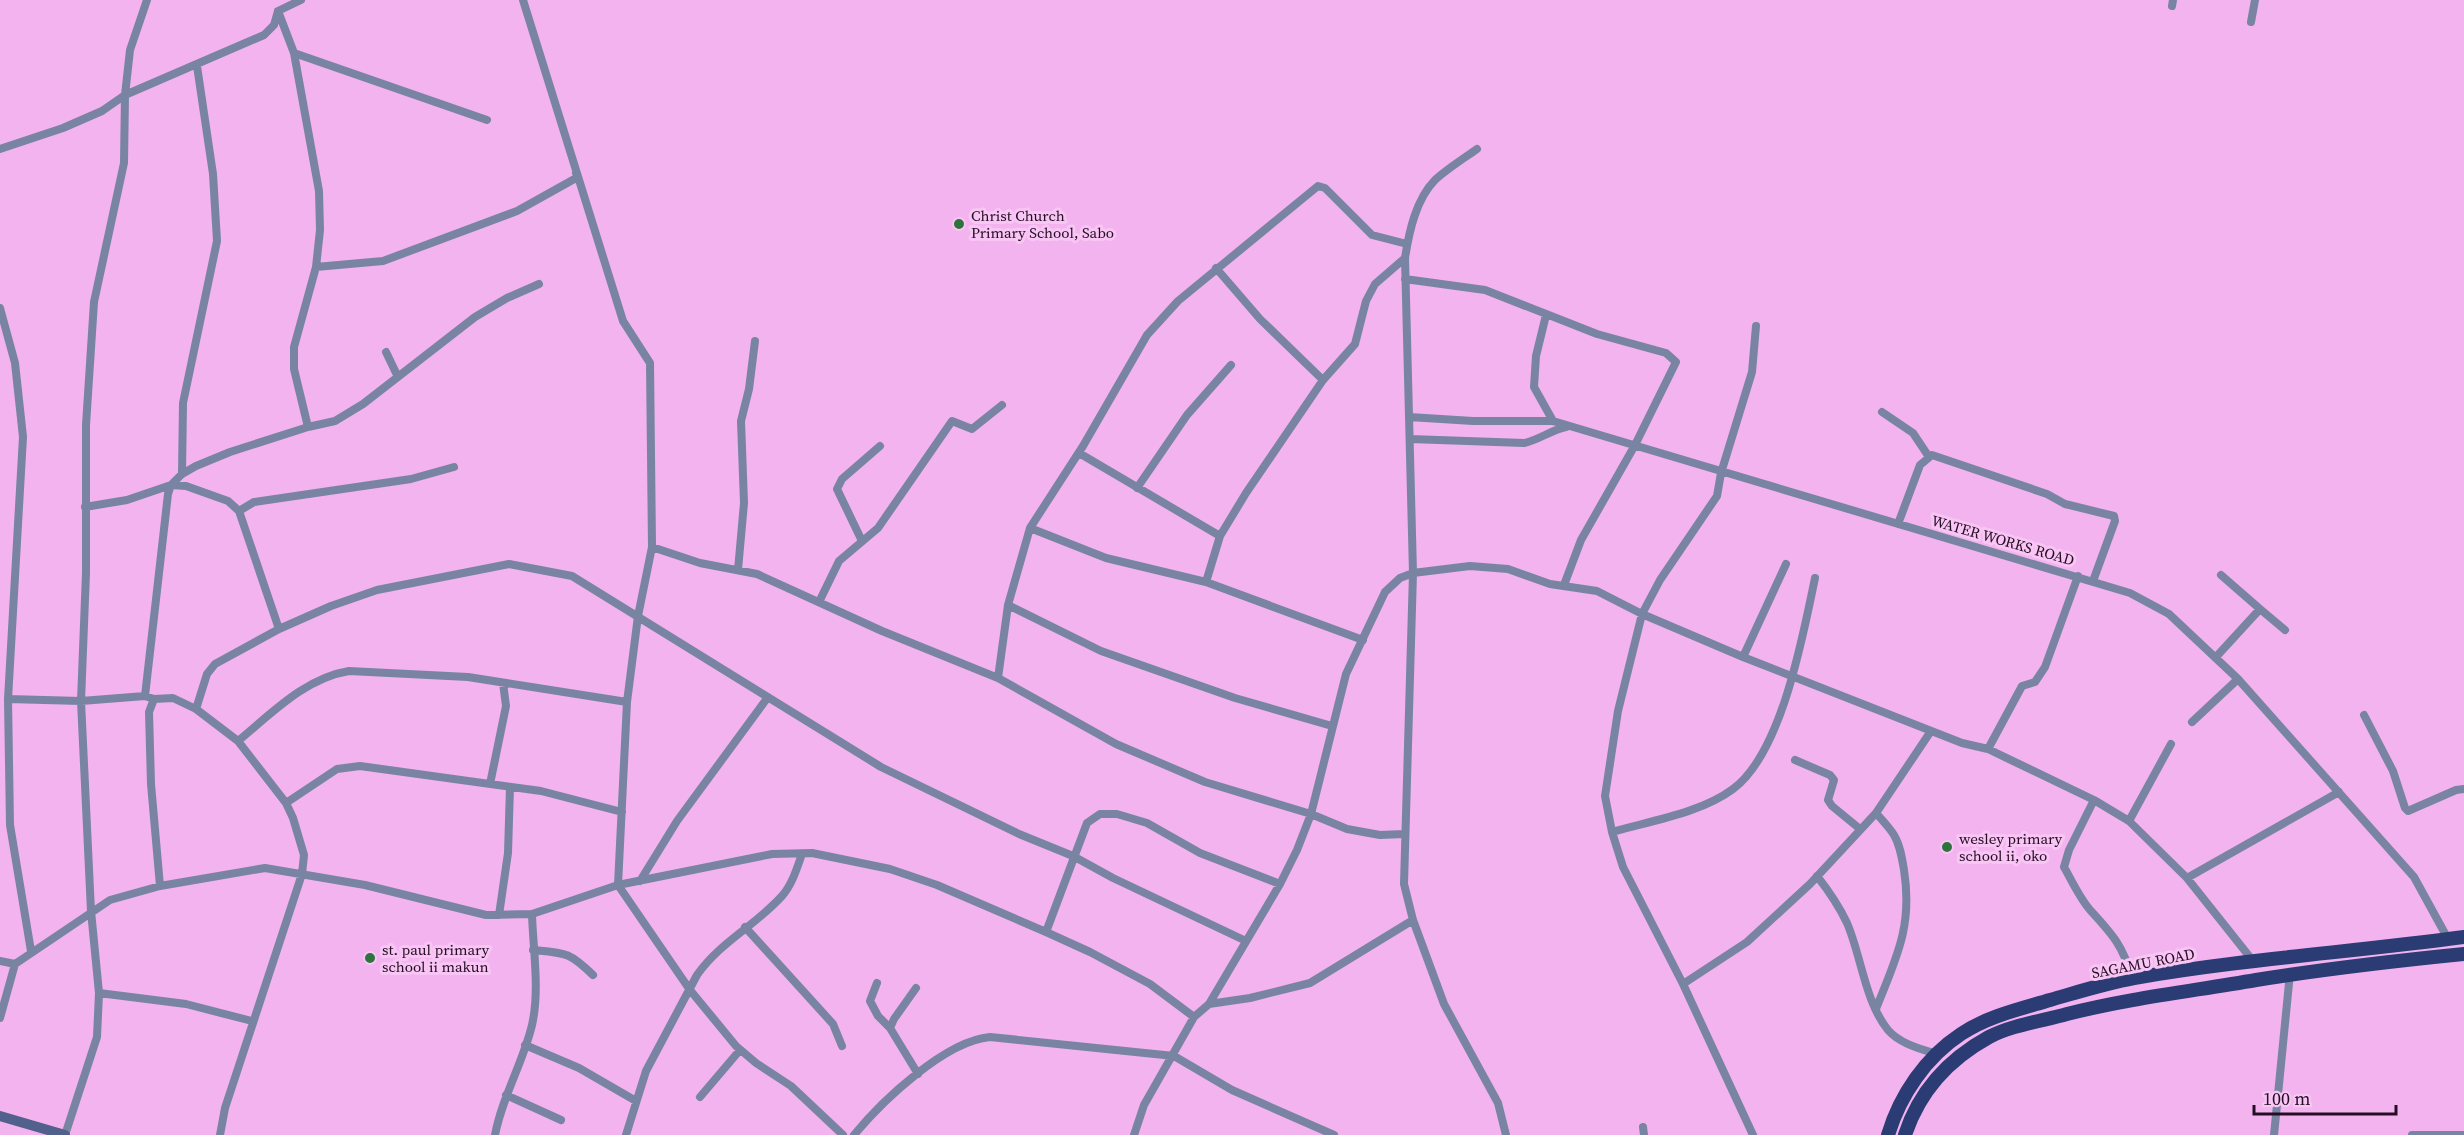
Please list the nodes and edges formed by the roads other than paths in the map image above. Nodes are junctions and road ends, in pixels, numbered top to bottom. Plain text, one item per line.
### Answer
1 (147, 0) edge
2 (301, 0) edge
3 (523, 0) edge
4 (2255, 0) edge
5 (278, 12) junction
6 (2251, 22) dead end
7 (294, 53) junction
8 (197, 66) junction
9 (125, 94) junction
10 (487, 120) dead end
11 (0, 149) edge
12 (1477, 149) dead end
13 (578, 177) junction
14 (1407, 244) junction
15 (1405, 258) junction
16 (316, 267) junction
17 (1216, 268) junction
18 (1405, 279) junction
19 (539, 284) dead end
20 (0, 308) edge
21 (1546, 315) junction
22 (1756, 326) dead end
23 (755, 340) dead end
24 (386, 352) dead end
25 (1231, 365) dead end
26 (398, 375) junction
27 (1323, 380) junction
28 (1002, 405) dead end
29 (1882, 412) dead end
30 (1409, 417) junction
31 (1553, 421) junction
32 (1570, 426) junction
33 (308, 427) junction
34 (1410, 439) junction
35 (1635, 445) junction
36 (880, 446) dead end
37 (1079, 453) junction
38 (1929, 457) junction
39 (454, 467) dead end
40 (1721, 473) junction
41 (182, 474) junction
42 (171, 485) junction
43 (1137, 488) junction
44 (85, 507) junction
45 (239, 510) junction
46 (1898, 524) junction
47 (1030, 528) junction
48 (1220, 536) junction
49 (862, 541) junction
50 (652, 548) junction
51 (1786, 564) dead end
52 (738, 570) junction
53 (1413, 573) junction
54 (2221, 575) dead end
55 (2078, 576) junction
56 (1815, 578) dead end
57 (2094, 581) junction
58 (1206, 582) junction
59 (1564, 585) junction
60 (819, 602) junction
61 (1008, 605) junction
62 (2260, 609) junction
63 (1642, 614) junction
64 (638, 616) junction
65 (279, 630) junction
66 (2285, 630) dead end
67 (1363, 640) junction
68 (1743, 657) junction
69 (2216, 657) junction
70 (1792, 676) junction
71 (998, 678) junction
72 (2238, 679) junction
73 (503, 683) junction
74 (149, 697) junction
75 (768, 697) junction
76 (8, 699) junction
77 (81, 701) junction
78 (627, 702) junction
79 (196, 709) junction
80 (2364, 715) dead end
81 (2192, 722) dead end
82 (1332, 726) junction
83 (1931, 730) junction
84 (238, 741) junction
85 (2171, 744) dead end
86 (1988, 749) junction
87 (1795, 760) dead end
88 (490, 784) junction
89 (510, 787) junction
90 (2464, 789) edge
91 (2339, 792) junction
92 (2094, 800) junction
93 (286, 803) junction
94 (622, 812) junction
95 (1876, 813) junction
96 (1311, 814) junction
97 (2129, 821) junction
98 (0, 823) edge
99 (10, 825) junction
100 (1860, 829) junction
101 (1612, 832) junction
102 (1404, 834) junction
103 (802, 854) junction
104 (1073, 856) junction
105 (302, 874) junction
106 (1817, 876) junction
107 (2187, 878) junction
108 (640, 881) junction
109 (1280, 884) junction
110 (618, 885) junction
111 (160, 886) junction
112 (92, 911) junction
113 (532, 914) junction
114 (499, 915) junction
115 (1413, 920) junction
116 (745, 927) junction
117 (1046, 932) junction
118 (2464, 937) edge
119 (2448, 939) junction
120 (1246, 941) junction
121 (533, 950) junction
122 (31, 951) junction
123 (2464, 954) edge
124 (0, 961) edge
125 (2253, 961) junction
126 (15, 964) junction
127 (2290, 973) junction
128 (593, 975) dead end
129 (2132, 978) junction
130 (877, 983) dead end
131 (1683, 984) junction
132 (916, 988) dead end
133 (690, 990) junction
134 (99, 993) junction
135 (1209, 1004) junction
136 (1875, 1009) junction
137 (1194, 1017) junction
138 (0, 1018) edge
139 (252, 1021) junction
140 (890, 1028) junction
141 (525, 1045) junction
142 (842, 1046) dead end
143 (740, 1050) junction
144 (1937, 1054) junction
145 (1174, 1056) junction
146 (918, 1074) junction
147 (506, 1095) junction
148 (700, 1097) dead end
149 (636, 1101) junction
150 (0, 1116) edge
151 (561, 1120) dead end
152 (65, 1135) edge
153 (220, 1135) edge
154 (495, 1135) edge
155 (626, 1135) edge
156 (843, 1135) edge
157 (854, 1135) edge
158 (1134, 1135) edge
159 (1334, 1135) edge
160 (1506, 1135) edge
161 (1753, 1135) edge
162 (1888, 1135) edge
163 (1905, 1135) edge
164 (2274, 1135) edge
165 (2412, 1135) edge
166 (2464, 1135) edge

1 - 9 street
2 - 5 street
3 - 13 street
4 - 6 street
5 - 7 street
5 - 8 street
7 - 10 street
7 - 16 street
8 - 9 street
8 - 41 street
9 - 11 street
9 - 44 street
12 - 14 street
13 - 16 street
13 - 50 street
14 - 15 street
14 - 17 street
15 - 18 street
15 - 27 street
16 - 33 street
17 - 27 street
17 - 37 street
18 - 21 street
18 - 30 street
19 - 26 street
20 - 76 street
21 - 31 street
21 - 35 street
22 - 40 street
23 - 52 street
24 - 26 street
25 - 43 street
26 - 33 street
27 - 48 street
28 - 49 street
29 - 38 street
30 - 31 street, WATER WORKS ROAD
30 - 34 street
31 - 32 street, WATER WORKS ROAD
32 - 34 street
32 - 35 street, WATER WORKS ROAD
33 - 41 street
34 - 53 street
35 - 40 street, WATER WORKS ROAD
35 - 59 street
36 - 49 street
37 - 43 street
37 - 47 street
38 - 46 street
38 - 57 street
39 - 45 street
40 - 46 street, WATER WORKS ROAD
40 - 63 street
41 - 42 street
42 - 44 street
42 - 45 street
42 - 74 street
43 - 48 street
44 - 77 street
45 - 65 street
46 - 55 street, WATER WORKS ROAD
47 - 58 street
47 - 61 street
48 - 58 street
49 - 60 street
50 - 52 street
50 - 64 street
51 - 68 street
52 - 60 street
53 - 59 street
53 - 67 street
53 - 102 street
54 - 62 street
55 - 57 street, WATER WORKS ROAD
55 - 86 street
56 - 70 street
57 - 69 street, WATER WORKS ROAD
58 - 67 street
59 - 63 street
60 - 71 street
61 - 71 street
61 - 82 street
62 - 66 street
62 - 69 street
63 - 68 street
63 - 101 street
64 - 65 street
64 - 75 street
64 - 78 street
65 - 79 street
67 - 82 street
68 - 70 street
69 - 72 street, WATER WORKS ROAD
70 - 83 street
70 - 101 street
71 - 96 street
72 - 81 street
72 - 91 street, WATER WORKS ROAD
73 - 78 street
73 - 84 street
73 - 88 street
74 - 77 street
74 - 79 street
74 - 111 street
75 - 104 street
75 - 108 street
76 - 77 street
76 - 99 street
77 - 112 street
78 - 94 street
79 - 84 street
80 - 90 street
82 - 96 street
83 - 86 street
83 - 95 street
84 - 93 street
85 - 97 street
86 - 92 street
87 - 100 street
88 - 89 street
88 - 93 street
89 - 94 street
89 - 114 street
91 - 107 street
91 - 119 street, WATER WORKS ROAD
92 - 97 street
92 - 129 street
93 - 105 street
94 - 110 street
95 - 100 street
95 - 136 street
96 - 102 street
96 - 109 street
97 - 107 street
98 - 99 street
99 - 122 street
100 - 106 street
101 - 131 street
102 - 115 street
103 - 108 street
103 - 116 street
103 - 117 street
104 - 109 street
104 - 117 street
104 - 120 street
105 - 111 street
105 - 114 street
105 - 139 street
106 - 131 street
106 - 136 street
107 - 125 street
108 - 110 street
109 - 120 street
110 - 113 street
110 - 133 street
111 - 112 street
112 - 122 street
112 - 134 street
113 - 114 street
113 - 121 street
115 - 135 street
115 - 160 street
116 - 133 street
116 - 142 street
117 - 137 street
118 - 119 highway, SAGAMU ROAD
119 - 125 highway, SAGAMU ROAD
120 - 135 street
121 - 128 street
121 - 141 street
122 - 126 street
123 - 127 highway
124 - 126 street
125 - 129 highway, SAGAMU ROAD
126 - 138 street
127 - 163 highway
127 - 164 street
129 - 144 highway, SAGAMU ROAD
130 - 140 street
131 - 161 street
132 - 140 street
133 - 143 street
133 - 149 street
134 - 139 street
134 - 152 street
135 - 137 street
136 - 144 street
137 - 145 street
139 - 153 street
140 - 146 street
141 - 147 street
141 - 149 street
143 - 148 street
143 - 156 street
144 - 162 highway, SAGAMU ROAD
145 - 146 street
145 - 158 street
145 - 159 street
146 - 157 street
147 - 151 street
147 - 154 street
149 - 155 street
150 - 152 main road
165 - 166 street

